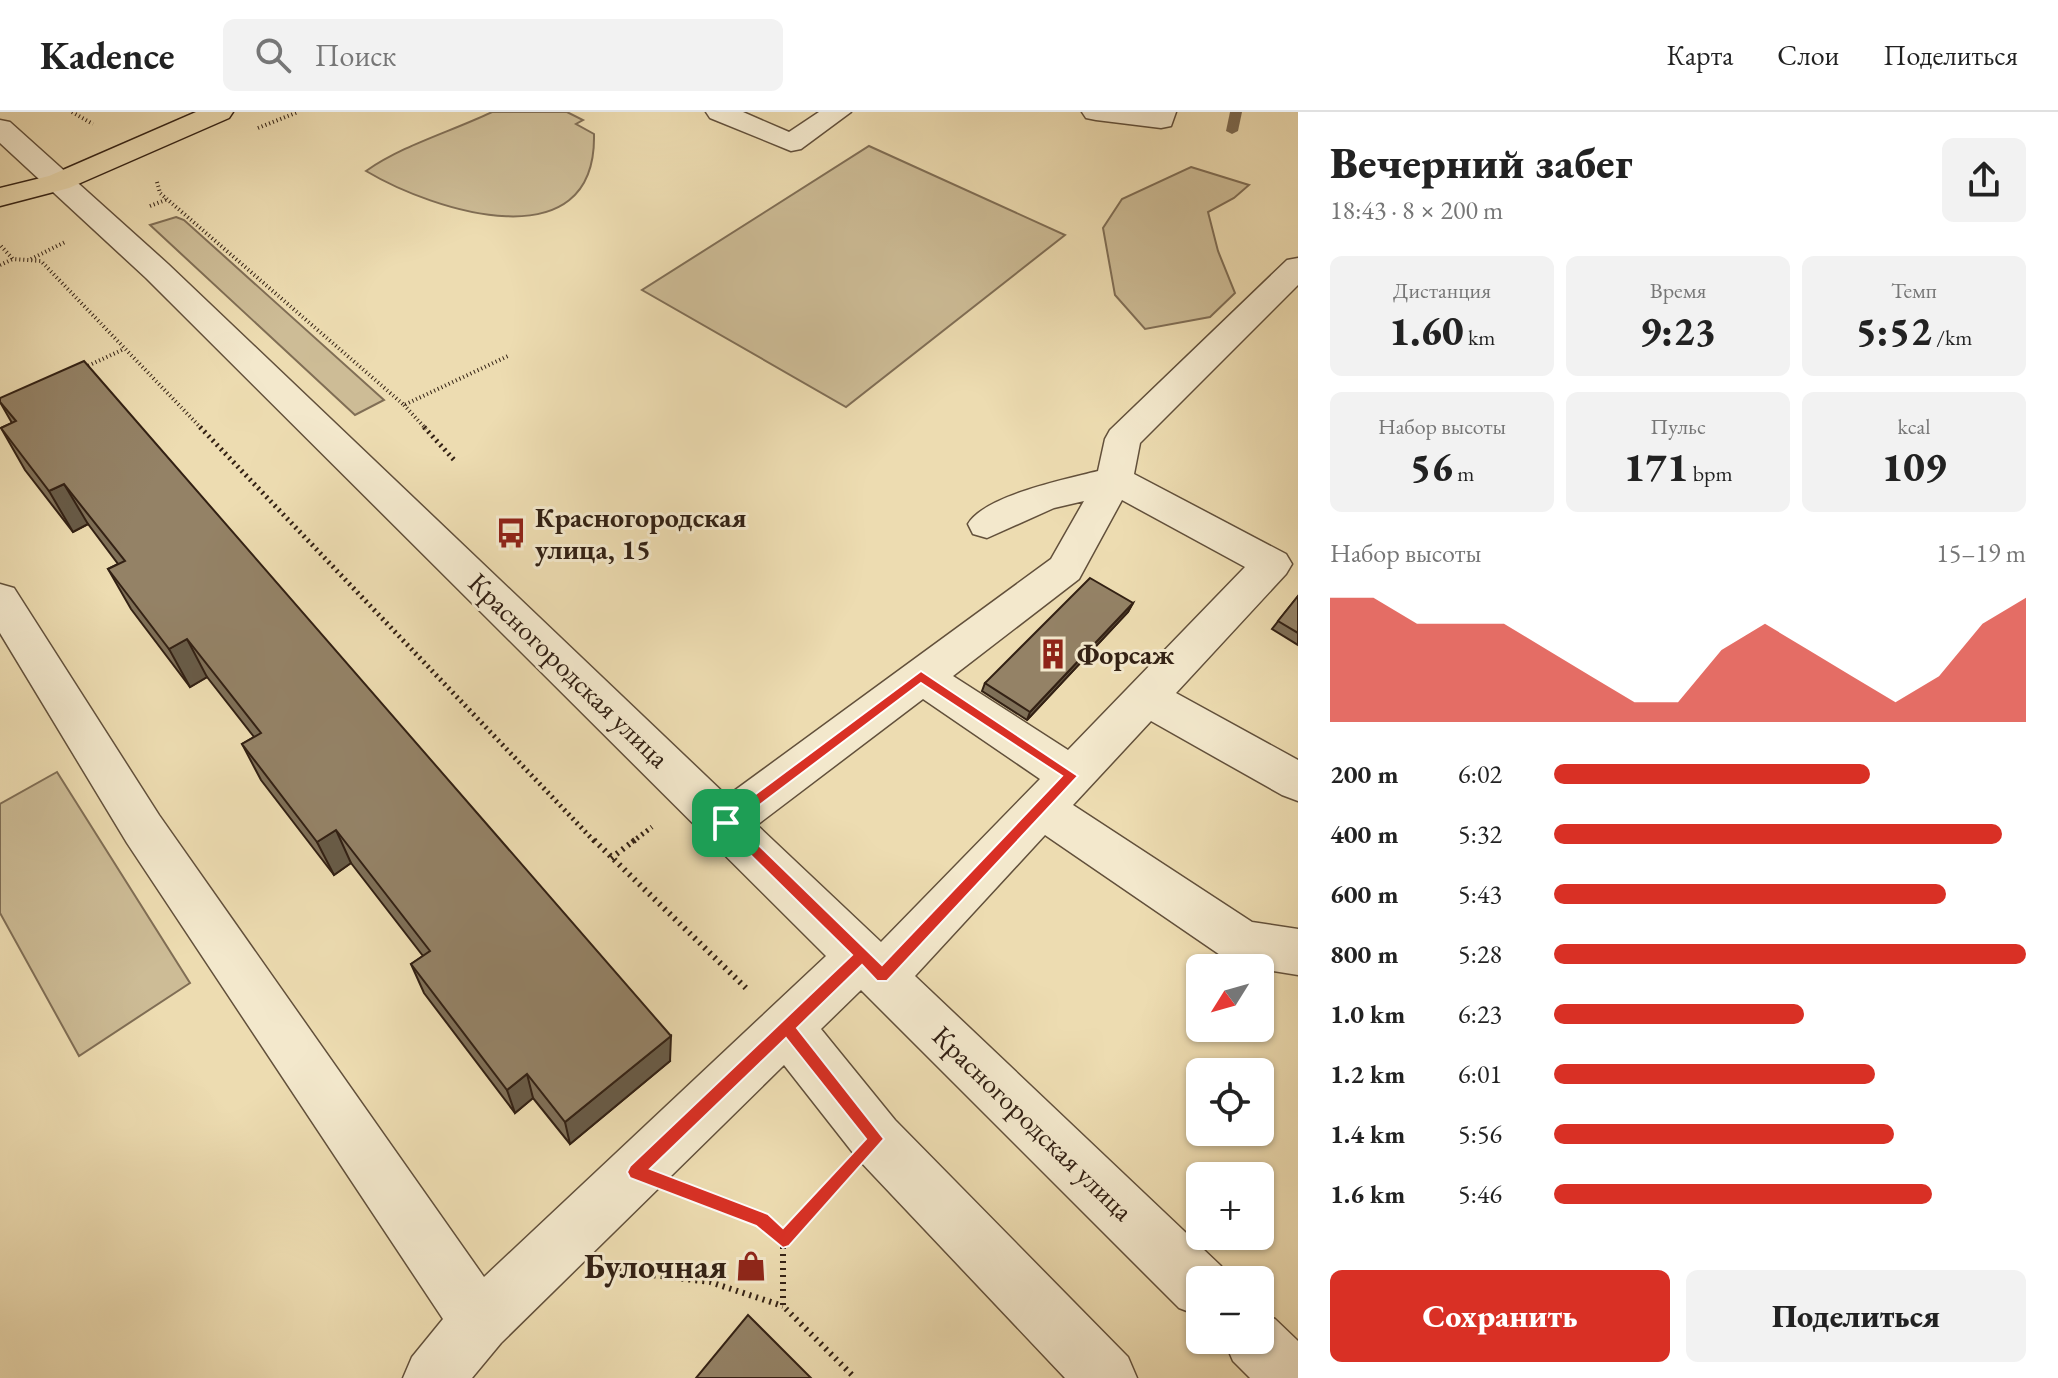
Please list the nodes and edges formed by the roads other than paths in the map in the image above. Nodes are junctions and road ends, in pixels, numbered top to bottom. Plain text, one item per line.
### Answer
1 (219, 112) edge
2 (720, 112) edge
3 (837, 112) edge
4 (1096, 112) edge
5 (1162, 112) edge
6 (0, 128) edge
7 (59, 182) junction
8 (0, 197) edge
9 (0, 221) edge
10 (1298, 267) edge
11 (1114, 480) junction
12 (987, 524) dead end
13 (0, 599) edge
14 (921, 676) junction
15 (1146, 697) junction
16 (1298, 782) edge
17 (1056, 792) junction
18 (726, 823) junction
19 (1298, 952) edge
20 (872, 965) junction
21 (787, 1027) junction
22 (1186, 1273) edge
23 (480, 1322) junction
24 (1268, 1354) edge
25 (433, 1378) edge
26 (1107, 1378) edge
27 (1293, 1378) edge

1 - 7 main road
2 - 3 street
4 - 5 street
6 - 7 street, Красногородская улица
7 - 8 main road
7 - 9 main road
7 - 18 street, Красногородская улица
10 - 11 street
11 - 12 street
11 - 14 street
11 - 15 street
13 - 23 street
14 - 17 street
14 - 18 street
15 - 16 street
15 - 17 street
17 - 19 street
17 - 20 street
18 - 20 street, Красногородская улица
20 - 21 street
20 - 22 street, Красногородская улица
21 - 23 street
21 - 26 street
23 - 25 street
24 - 27 street

